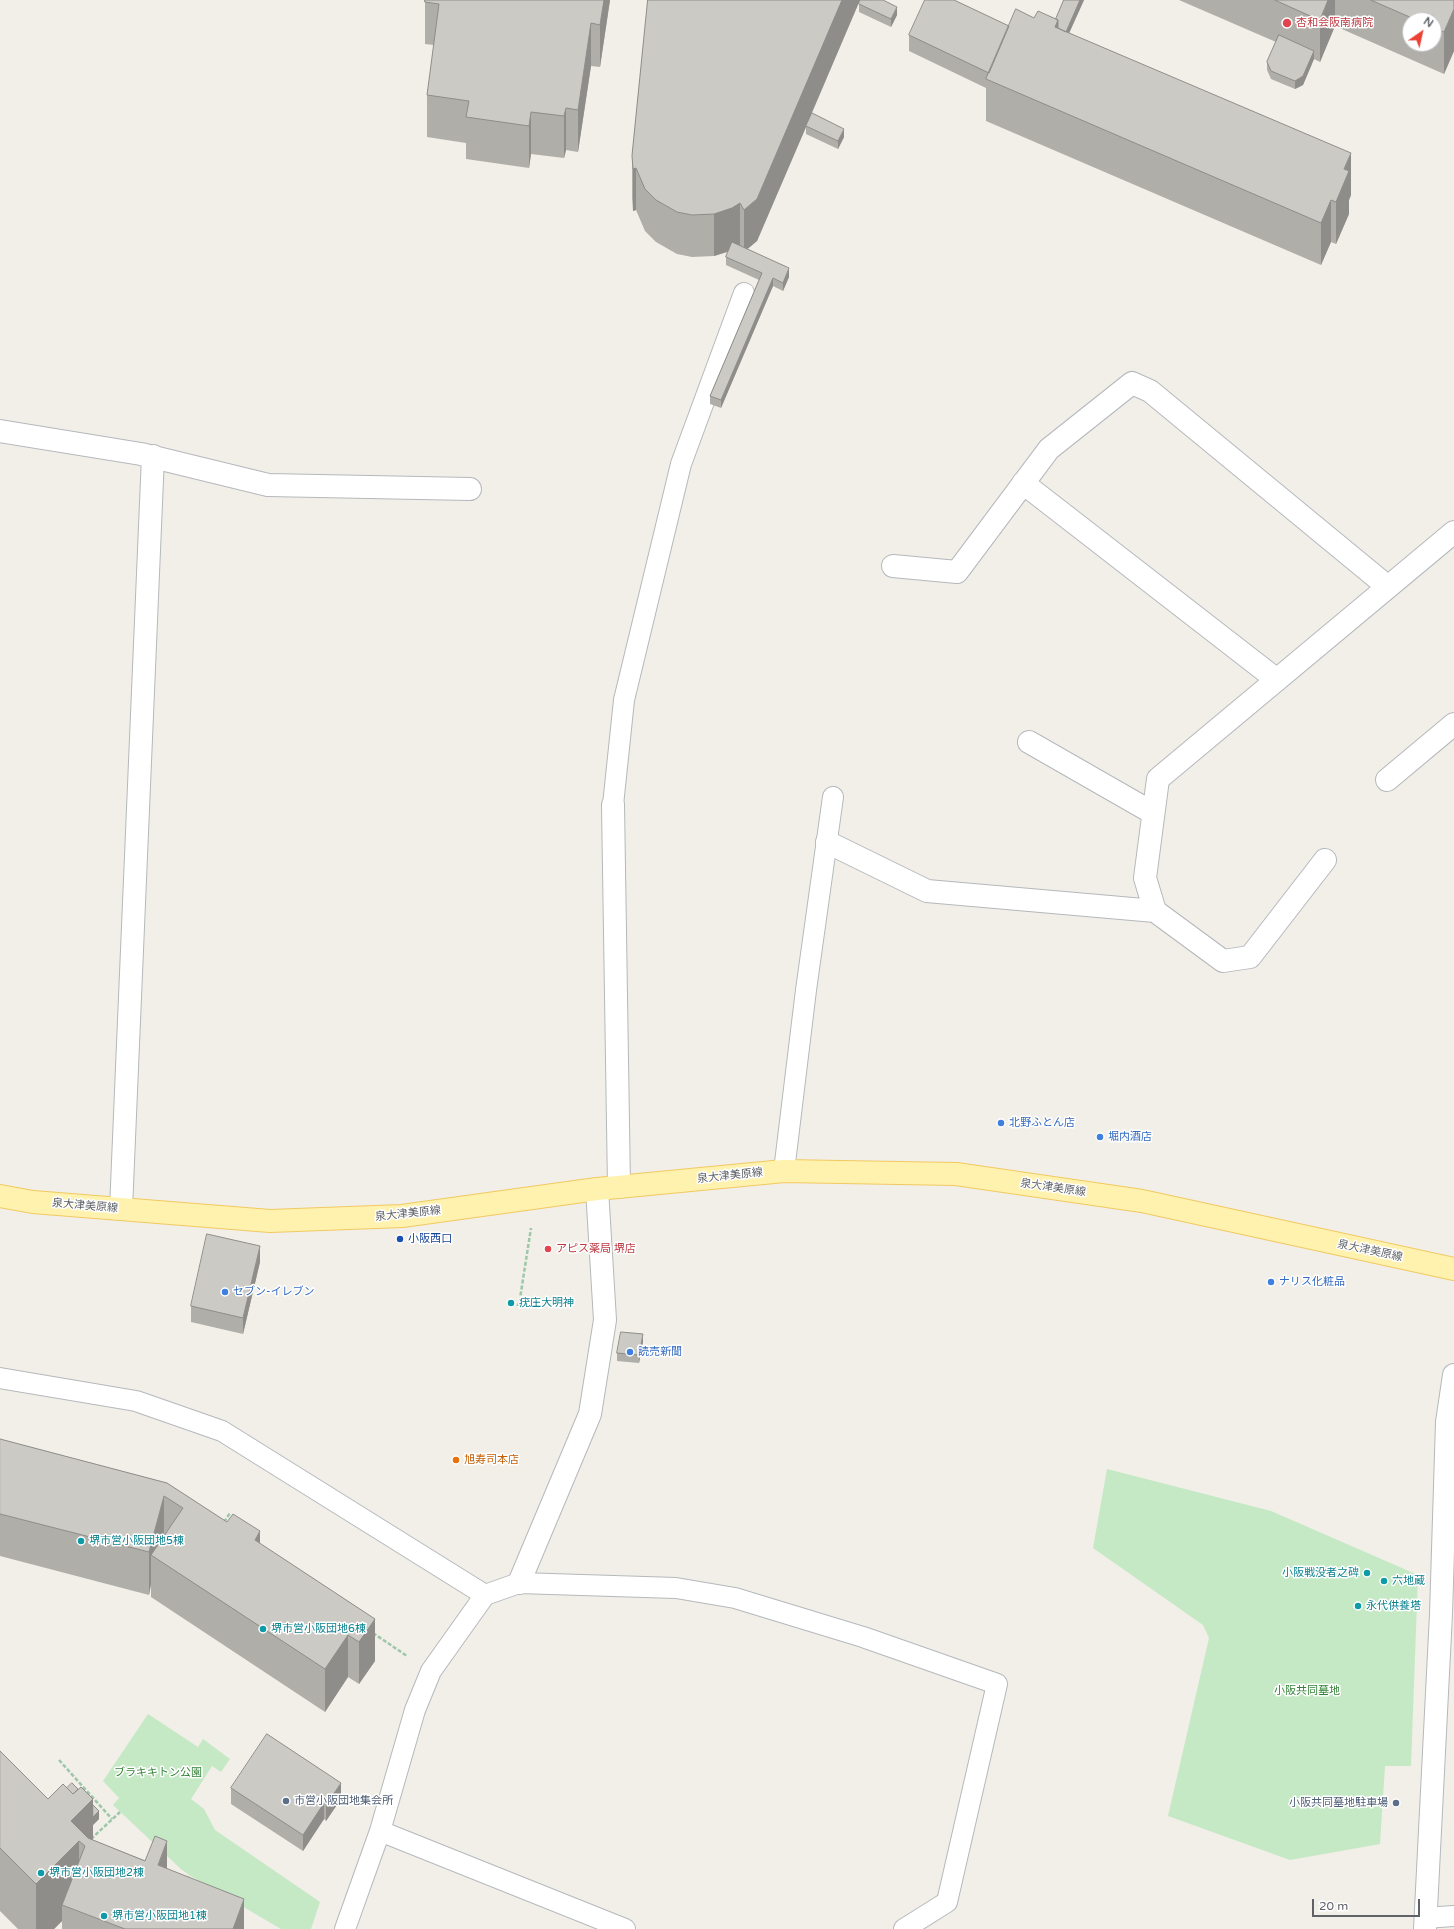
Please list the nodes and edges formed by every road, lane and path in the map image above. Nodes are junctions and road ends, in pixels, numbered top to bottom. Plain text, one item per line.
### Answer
1 (744, 293) dead end
2 (0, 431) edge
3 (153, 456) junction
4 (1023, 483) junction
5 (470, 489) dead end
6 (1454, 532) edge
7 (893, 566) dead end
8 (1388, 587) junction
9 (1277, 680) junction
10 (1454, 724) edge
11 (1030, 742) dead end
12 (1387, 780) dead end
13 (833, 797) dead end
14 (613, 805) joint
15 (1153, 813) junction
16 (827, 842) junction
17 (1325, 860) dead end
18 (1156, 911) junction
19 (784, 1171) junction
20 (619, 1187) junction
21 (597, 1189) junction
22 (0, 1196) edge
23 (121, 1209) junction
24 (531, 1226) dead end
25 (1454, 1269) edge
26 (511, 1303) dead end
27 (1454, 1375) edge
28 (0, 1378) edge
29 (230, 1513) dead end
30 (222, 1526) edge
31 (519, 1583) junction
32 (485, 1594) junction
33 (371, 1632) dead end
34 (431, 1671) junction
35 (59, 1760) dead end
36 (120, 1812) dead end
37 (112, 1819) junction
38 (380, 1831) junction
39 (89, 1842) edge
40 (190, 1875) dead end
41 (187, 1881) edge
42 (1454, 1916) edge
43 (1425, 1923) edge
44 (345, 1929) edge
45 (625, 1929) edge
46 (904, 1929) edge

1 - 14 lane
2 - 3 street
3 - 5 street
3 - 23 street
4 - 7 street
4 - 8 street
4 - 9 street
6 - 8 street
8 - 9 street
9 - 15 street
10 - 12 street
11 - 15 street
13 - 16 lane
14 - 20 street
15 - 18 street
16 - 18 street
16 - 19 lane
17 - 18 street
19 - 20 main road, 泉大津美原線
19 - 25 main road, 泉大津美原線
20 - 21 main road, 泉大津美原線
21 - 23 main road, 泉大津美原線
21 - 31 street
22 - 23 main road, 泉大津美原線
24 - 26 path
27 - 43 street
28 - 32 lane
29 - 30 path
31 - 32 lane
31 - 46 lane
32 - 34 lane
33 - 34 path
34 - 38 lane
35 - 37 path
36 - 37 path
37 - 39 path
38 - 44 lane
38 - 45 lane
40 - 41 path
42 - 43 lane

